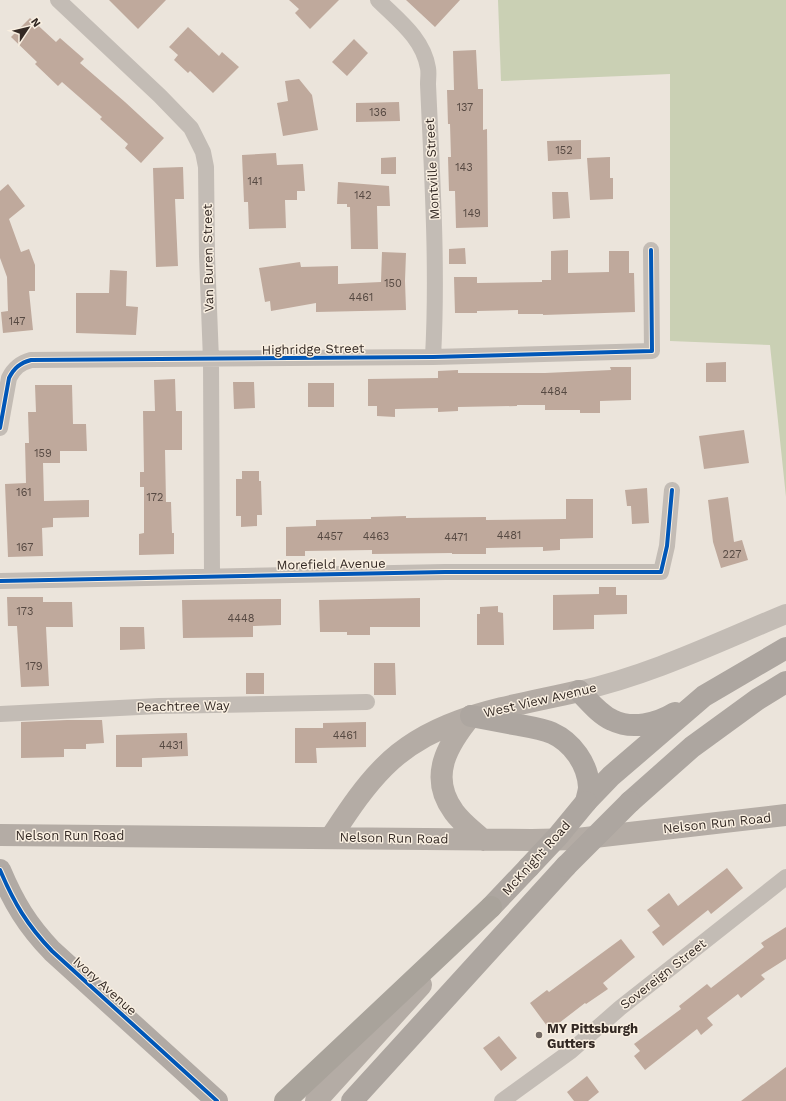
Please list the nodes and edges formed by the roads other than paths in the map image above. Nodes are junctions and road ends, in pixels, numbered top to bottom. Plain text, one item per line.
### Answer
1 (58, 0) edge
2 (378, 0) edge
3 (650, 250) dead end
4 (434, 357) junction
5 (211, 360) junction
6 (0, 428) edge
7 (672, 490) dead end
8 (212, 576) junction
9 (0, 581) edge
10 (786, 614) edge
11 (786, 648) edge
12 (786, 682) edge
13 (579, 691) junction
14 (786, 691) edge
15 (704, 696) junction
16 (758, 700) junction
17 (367, 702) dead end
18 (0, 714) edge
19 (471, 716) junction
20 (586, 802) junction
21 (786, 815) edge
22 (0, 835) edge
23 (331, 837) junction
24 (483, 840) junction
25 (0, 870) edge
26 (786, 877) edge
27 (491, 907) junction
28 (215, 1099) edge
29 (285, 1101) edge
30 (316, 1101) edge
31 (352, 1101) edge
32 (502, 1101) edge

1 - 5 street, Van Buren Street
2 - 4 street, Montville Street
3 - 4 street, Highridge Street
4 - 5 street, Highridge Street
5 - 6 street, Highridge Street
5 - 8 street, Van Buren Street
7 - 8 street, Morefield Avenue
8 - 9 street, Morefield Avenue
10 - 13 street, West View Avenue
11 - 15 highway, McKnight Road
12 - 16 highway, McKnight Road
13 - 15 highway
13 - 19 main road, West View Avenue
14 - 16 highway
15 - 20 highway, McKnight Road
16 - 31 highway, McKnight Road, bridge
17 - 18 street, Peachtree Way
19 - 20 highway
19 - 23 main road, West View Avenue
19 - 24 main road
20 - 27 highway, McKnight Road, bridge
21 - 24 main road, Nelson Run Road
22 - 23 main road, Nelson Run Road
23 - 24 main road, Nelson Run Road
25 - 28 main road, Ivory Avenue
26 - 32 street, Sovereign Street
27 - 29 highway
27 - 30 main road, McKnight Road

